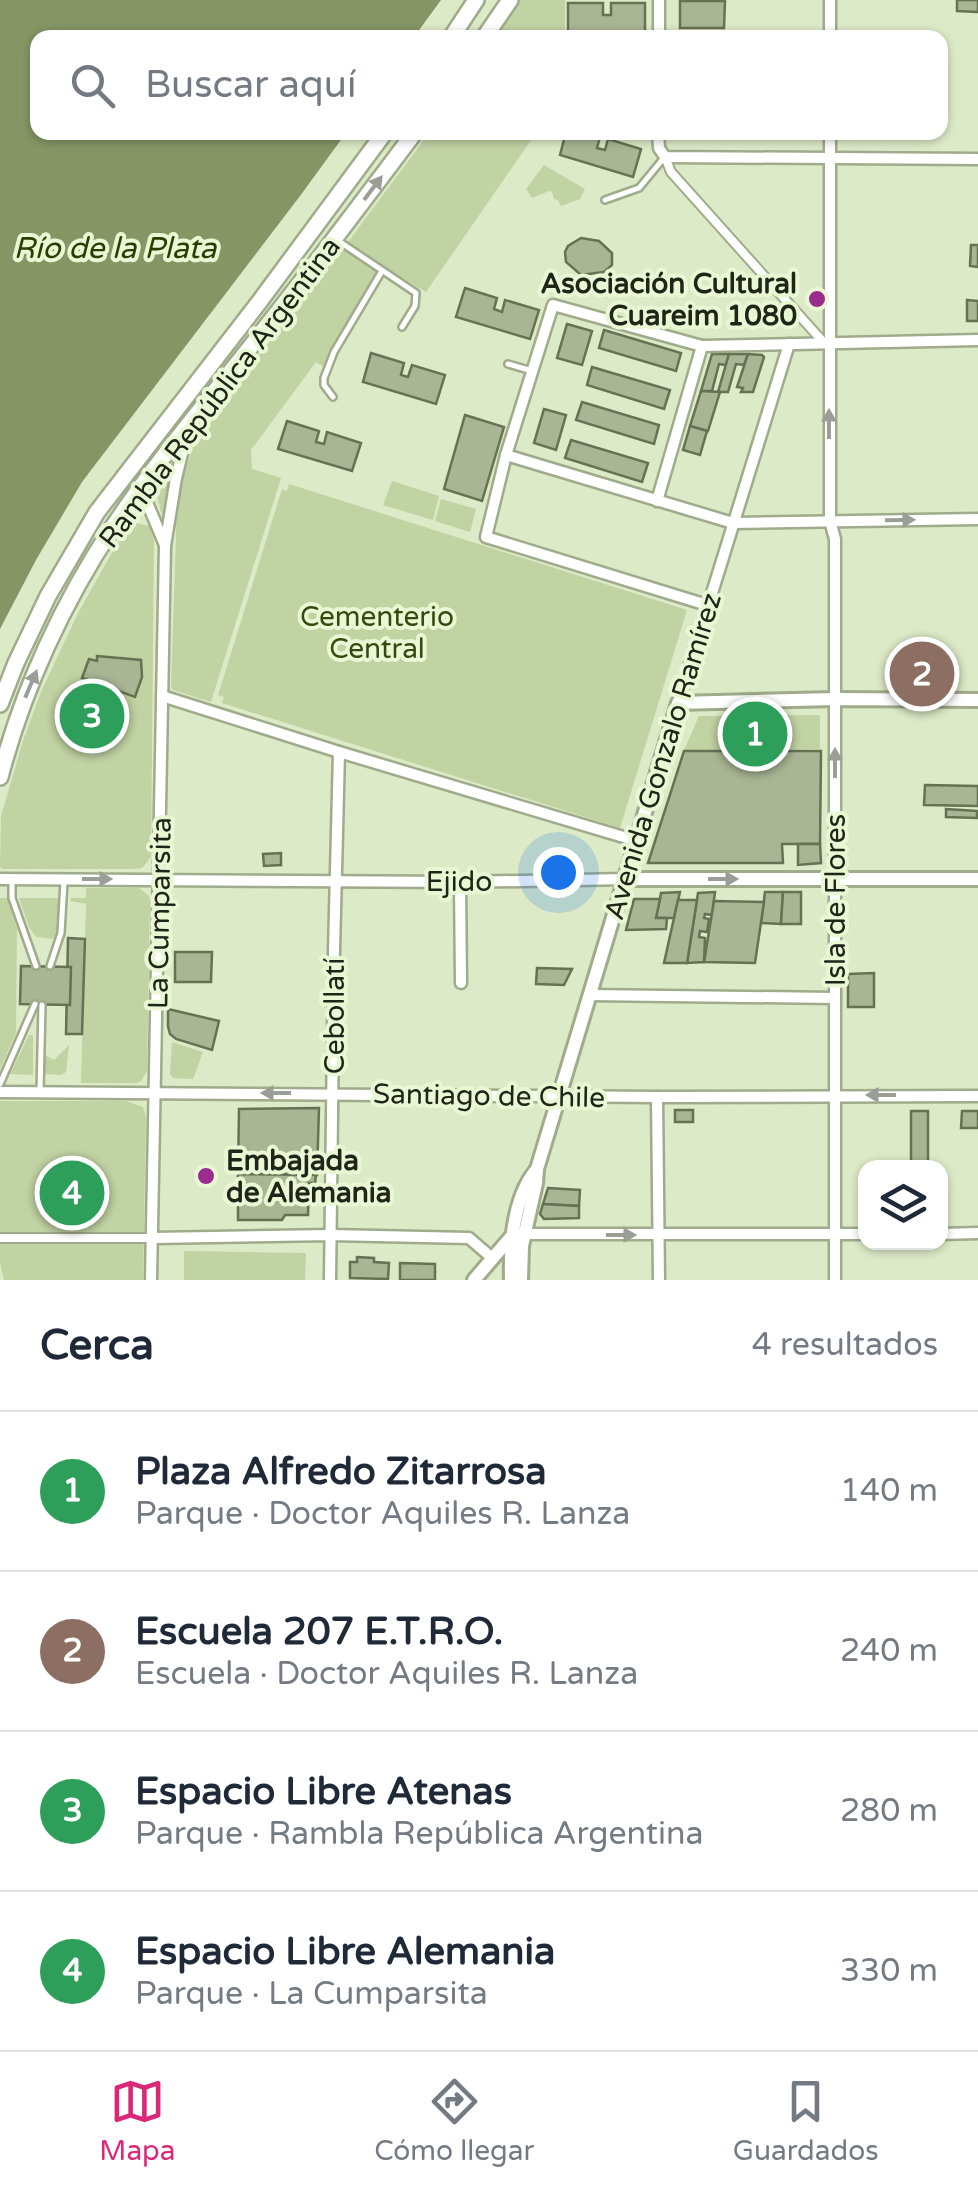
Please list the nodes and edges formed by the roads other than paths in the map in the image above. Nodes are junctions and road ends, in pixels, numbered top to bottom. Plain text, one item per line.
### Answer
1 (476, 0) edge
2 (510, 0) edge
3 (659, 0) edge
4 (830, 0) edge
5 (456, 30) edge
6 (489, 30) edge
7 (659, 30) edge
8 (830, 30) edge
9 (379, 140) edge
10 (410, 140) edge
11 (658, 140) edge
12 (830, 140) edge
13 (666, 157) junction
14 (830, 159) junction
15 (978, 159) edge
16 (605, 200) dead end
17 (334, 239) junction
18 (382, 271) junction
19 (402, 327) dead end
20 (978, 340) edge
21 (790, 344) junction
22 (827, 344) junction
23 (702, 346) junction
24 (508, 364) dead end
25 (532, 371) junction
26 (332, 397) dead end
27 (190, 422) junction
28 (506, 455) junction
29 (135, 495) junction
30 (656, 501) junction
31 (978, 519) edge
32 (830, 521) junction
33 (732, 523) junction
34 (165, 546) junction
35 (707, 606) junction
36 (162, 696) junction
37 (835, 700) junction
38 (978, 700) edge
39 (678, 703) junction
40 (0, 704) edge
41 (339, 752) junction
42 (0, 776) edge
43 (637, 841) junction
44 (835, 878) junction
45 (64, 879) junction
46 (160, 879) junction
47 (626, 879) junction
48 (978, 879) edge
49 (6, 880) edge
50 (335, 881) junction
51 (460, 882) junction
52 (36, 966) dead end
53 (50, 966) dead end
54 (461, 983) dead end
55 (590, 995) junction
56 (834, 998) junction
57 (0, 1084) edge
58 (0, 1092) edge
59 (40, 1092) junction
60 (334, 1093) junction
61 (156, 1094) junction
62 (558, 1095) junction
63 (835, 1095) junction
64 (978, 1096) edge
65 (657, 1097) junction
66 (978, 1233) edge
67 (836, 1234) junction
68 (858, 1234) edge
69 (948, 1234) edge
70 (331, 1235) junction
71 (660, 1235) junction
72 (517, 1236) junction
73 (0, 1238) edge
74 (153, 1238) junction
75 (491, 1258) junction
76 (152, 1280) edge
77 (330, 1280) edge
78 (474, 1280) edge
79 (511, 1280) edge
80 (521, 1280) edge
81 (659, 1280) edge
82 (835, 1280) edge

1 - 5 main road
2 - 6 main road
3 - 7 street
4 - 8 street
9 - 40 main road, Rambla República Argentina
17 -> 10 main road, Rambla República Argentina
11 - 13 street
12 - 14 street, Isla de Flores
13 - 14 street
13 - 16 lane
13 - 22 street
14 - 15 street
14 - 22 street, Isla de Flores
17 - 18 lane
17 - 27 main road, Rambla República Argentina
18 - 19 lane
18 - 26 lane
20 - 22 street
21 - 22 street
21 - 23 street
21 - 33 street, Avenida Gonzalo Ramírez
32 -> 22 street, Isla de Flores
23 - 25 street
23 - 30 street
24 - 25 lane
25 - 28 street
27 - 29 main road, Rambla República Argentina
27 - 34 street, La Cumparsita
28 - 30 street
28 - 35 street
29 - 34 street, La Cumparsita
42 -> 29 main road, Rambla República Argentina
30 - 33 street
32 -> 31 street
32 - 33 street
32 - 37 street, Isla de Flores
33 - 35 street, Avenida Gonzalo Ramírez
34 - 36 street, La Cumparsita
35 - 39 street, Avenida Gonzalo Ramírez
36 - 41 street
36 - 46 street, La Cumparsita
37 - 38 street
37 - 39 street
44 -> 37 street, Isla de Flores
39 - 43 street, Avenida Gonzalo Ramírez
41 - 43 street
41 - 50 street, Cebollatí
43 - 47 street, Avenida Gonzalo Ramírez
47 -> 44 street, Ejido
44 - 48 street, Ejido
44 - 56 street, Isla de Flores
45 -> 46 street, Ejido
45 - 49 street, Ejido
45 - 53 lane
46 - 50 street, Ejido
46 - 61 street, La Cumparsita
47 - 51 street, Ejido
47 - 55 street, Avenida Gonzalo Ramírez
49 - 52 lane
50 - 51 street, Ejido
50 - 60 street, Cebollatí
51 - 54 street
55 - 56 street
55 - 62 street, Avenida Gonzalo Ramírez
56 - 63 street, Isla de Flores
57 - 59 lane
58 - 59 street, Santiago de Chile
59 - 61 street, Santiago de Chile
60 -> 61 street, Santiago de Chile
60 - 62 street, Santiago de Chile
60 - 70 street, Cebollatí
61 - 74 street, La Cumparsita
62 - 65 street, Santiago de Chile
62 - 72 street, Avenida Gonzalo Ramírez
64 -> 63 street, Santiago de Chile
63 - 65 street, Santiago de Chile
63 - 67 street, Isla de Flores
65 - 71 street
66 - 69 street
67 - 68 street
67 - 71 street
67 - 82 street, Isla de Flores
70 - 74 street
70 - 75 street
70 - 77 street, Cebollatí
72 -> 71 street
71 - 81 street
72 - 75 street
72 - 79 street, Avenida Gonzalo Ramírez
72 - 80 street, Avenida Gonzalo Ramírez
73 - 74 street
74 - 76 street, La Cumparsita
75 - 78 street

